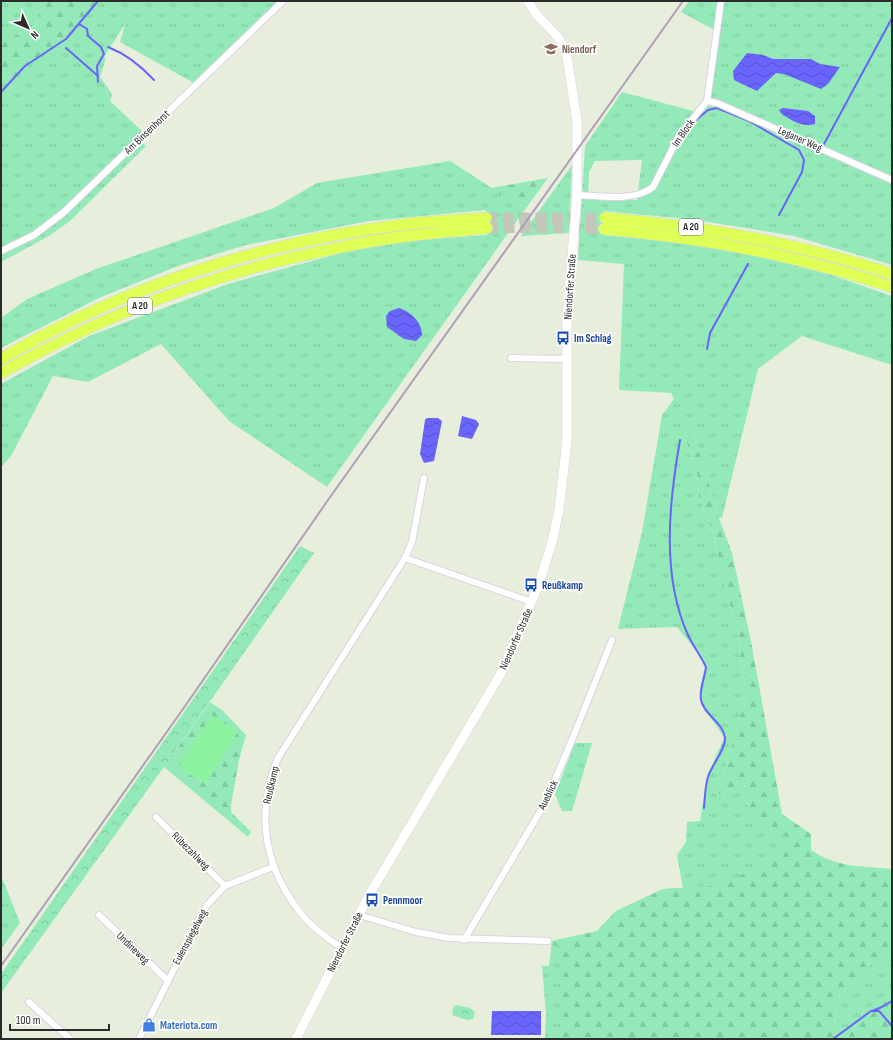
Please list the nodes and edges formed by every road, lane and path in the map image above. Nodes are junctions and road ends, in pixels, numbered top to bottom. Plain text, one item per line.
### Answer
1 (283, 1) edge
2 (528, 1) edge
3 (721, 1) edge
4 (707, 101) junction
5 (892, 180) edge
6 (577, 195) junction
7 (1, 251) edge
8 (892, 274) edge
9 (892, 287) edge
10 (511, 358) dead end
11 (1, 359) edge
12 (567, 359) junction
13 (1, 373) edge
14 (424, 478) dead end
15 (405, 558) junction
16 (532, 602) junction
17 (612, 640) dead end
18 (156, 817) dead end
19 (273, 867) junction
20 (225, 886) junction
21 (359, 914) junction
22 (99, 915) dead end
23 (464, 940) junction
24 (548, 941) dead end
25 (341, 948) junction
26 (168, 981) junction
27 (29, 1002) dead end
28 (70, 1039) edge
29 (139, 1039) edge
30 (296, 1039) edge

1 - 7 street, Am Binsenhorst
2 - 6 main road, Niendorfer Straße
3 - 4 street
4 - 5 street, Leganer Weg
4 - 6 street, Im Block
6 - 12 main road, Niendorfer Straße
8 - 9 highway, A 20
10 - 12 street
11 - 13 highway, A 20
12 - 16 main road, Niendorfer Straße
14 - 15 street, Reußkamp
15 - 16 street
15 - 19 street, Reußkamp
16 - 21 main road, Niendorfer Straße
17 - 23 street, Aueblick
18 - 20 street, Rübezahlweg
19 - 20 street, Eulenspiegelweg
19 - 25 street, Reußkamp
20 - 26 street, Eulenspiegelweg
21 - 23 street
21 - 25 main road, Niendorfer Straße
22 - 26 street, Undineweg
23 - 24 street
25 - 30 main road, Niendorfer Straße
26 - 29 street, Eulenspiegelweg
27 - 28 street

